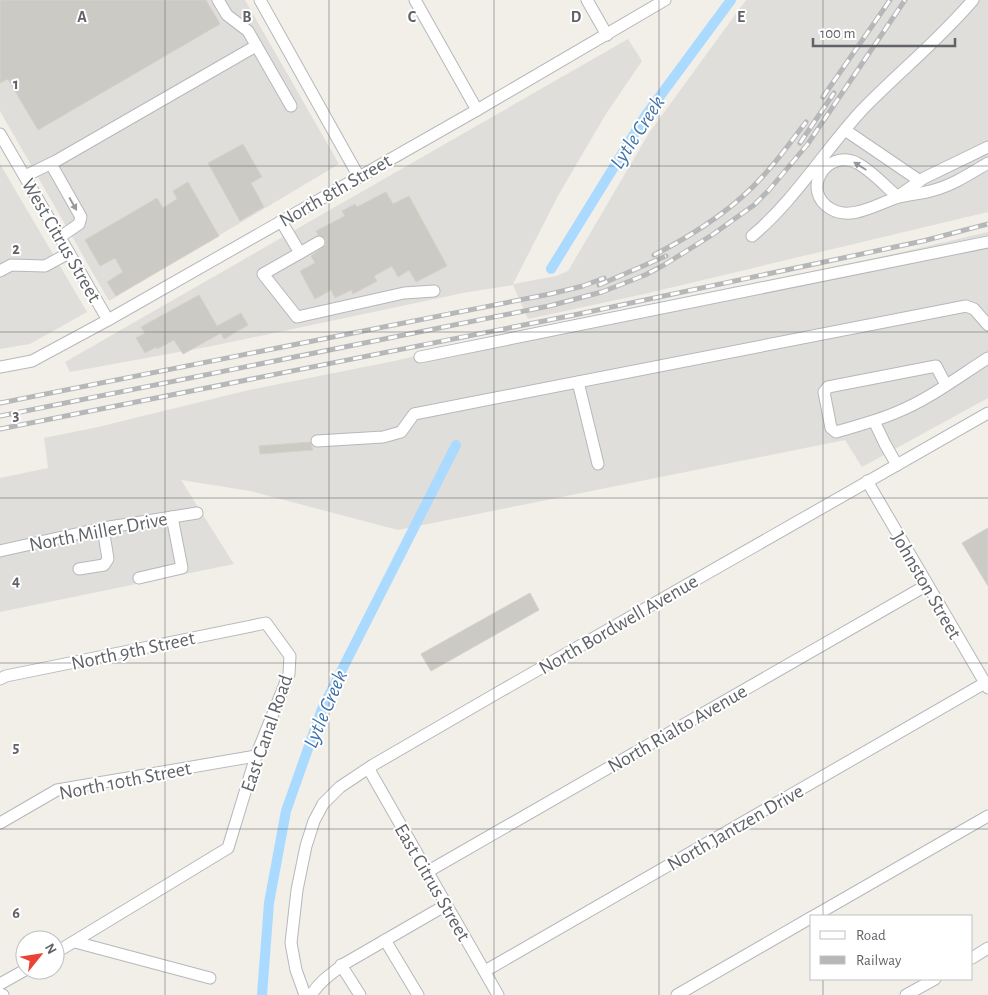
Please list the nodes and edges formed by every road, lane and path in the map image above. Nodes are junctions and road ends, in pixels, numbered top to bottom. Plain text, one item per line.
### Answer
1 (218, 0) edge
2 (260, 0) edge
3 (414, 0) edge
4 (587, 0) edge
5 (665, 0) edge
6 (973, 0) edge
7 (607, 35) junction
8 (256, 46) junction
9 (291, 106) dead end
10 (477, 110) junction
11 (845, 130) junction
12 (0, 134) edge
13 (988, 147) edge
14 (988, 163) edge
15 (51, 164) junction
16 (819, 169) junction
17 (25, 176) junction
18 (359, 177) junction
19 (920, 181) junction
20 (898, 197) junction
21 (281, 221) junction
22 (752, 236) dead end
23 (60, 237) junction
24 (319, 242) dead end
25 (988, 242) edge
26 (300, 252) junction
27 (69, 253) junction
28 (0, 271) edge
29 (434, 291) dead end
30 (108, 320) junction
31 (988, 325) edge
32 (420, 358) dead end
33 (988, 358) edge
34 (0, 367) edge
35 (578, 382) junction
36 (946, 385) junction
37 (988, 413) edge
38 (874, 421) junction
39 (317, 441) dead end
40 (598, 464) dead end
41 (897, 465) junction
42 (867, 482) junction
43 (197, 512) dead end
44 (172, 516) junction
45 (103, 528) junction
46 (0, 551) edge
47 (79, 569) dead end
48 (139, 578) dead end
49 (927, 584) junction
50 (266, 623) joint
51 (0, 679) edge
52 (987, 686) edge
53 (256, 756) junction
54 (370, 768) junction
55 (988, 816) edge
56 (0, 822) edge
57 (428, 872) junction
58 (446, 905) junction
59 (816, 915) edge
60 (810, 919) edge
61 (385, 940) junction
62 (74, 942) junction
63 (65, 947) edge
64 (988, 948) edge
65 (973, 957) edge
66 (342, 966) junction
67 (484, 971) junction
68 (15, 976) edge
69 (210, 978) dead end
70 (933, 980) edge
71 (0, 984) edge
72 (305, 995) edge
73 (312, 995) edge
74 (360, 995) edge
75 (418, 995) edge
76 (498, 995) edge
77 (677, 995) edge
78 (906, 995) edge

1 - 8 street
2 - 18 street
3 - 10 street
4 - 7 street
5 - 7 street, North 8th Street
6 - 11 street
7 - 10 street, North 8th Street
8 - 9 street
8 - 15 street
10 - 18 street, North 8th Street
11 - 16 street
11 - 19 street
12 - 17 street, West Citrus Street
13 - 19 street
14 - 20 street
15 - 17 street
15 -> 23 street
20 -> 16 street
16 - 20 street
16 - 22 street
17 - 23 street, West Citrus Street
18 - 21 street, North 8th Street
19 - 20 street
21 - 26 street
21 - 30 street, North 8th Street
23 - 27 street, West Citrus Street
24 - 26 street
25 - 32 street
26 - 29 street
27 - 28 street
27 - 30 street, West Citrus Street
30 - 34 street, North 8th Street
31 - 35 street
33 - 36 street
35 - 39 street
35 - 40 street
36 - 38 street
36 - 38 street
37 - 41 street, North Bordwell Avenue
38 - 41 street
41 - 42 street, North Bordwell Avenue
42 - 49 street, Johnston Street
42 - 54 street, North Bordwell Avenue
43 - 44 street, North Miller Drive
44 - 45 street, North Miller Drive
44 - 48 street
45 - 46 street, North Miller Drive
45 - 47 street
49 - 52 street, Johnston Street
49 - 57 street, North Rialto Avenue
50 - 51 street, North 9th Street
50 - 53 street, East Canal Road
52 - 67 street, North Jantzen Drive
53 - 56 street, North 10th Street
53 - 62 street, East Canal Road
54 - 57 street, East Citrus Street
54 - 72 street, North Bordwell Avenue
55 - 59 street
57 - 58 street, East Citrus Street
58 - 61 street
58 - 67 street, East Citrus Street
60 - 77 street
61 - 66 street
61 - 75 street
62 - 63 street
62 - 69 street
64 - 65 street
66 - 73 street
66 - 74 street
67 - 76 street, East Citrus Street
68 - 71 street
70 - 78 street

